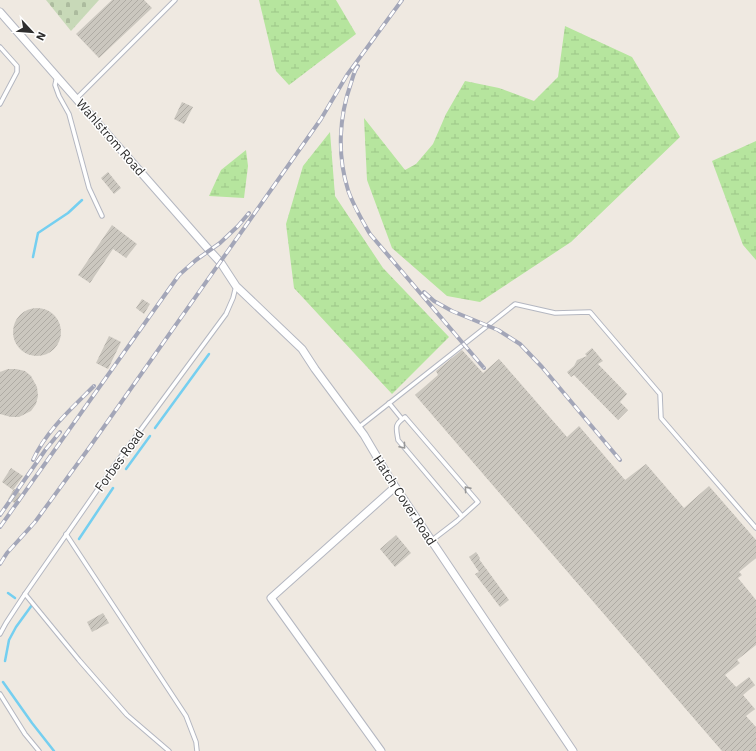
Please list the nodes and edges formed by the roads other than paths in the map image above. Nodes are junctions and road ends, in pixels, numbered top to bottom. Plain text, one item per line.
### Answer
1 (175, 0) edge
2 (0, 12) edge
3 (0, 48) edge
4 (57, 75) junction
5 (77, 98) junction
6 (0, 104) edge
7 (102, 216) dead end
8 (221, 263) joint
9 (236, 286) junction
10 (389, 403) junction
11 (402, 418) junction
12 (359, 427) junction
13 (395, 487) junction
14 (462, 516) junction
15 (756, 528) edge
16 (66, 534) junction
17 (431, 541) junction
18 (25, 594) junction
19 (0, 634) edge
20 (0, 694) edge
21 (39, 751) edge
22 (169, 751) edge
23 (197, 751) edge
24 (381, 751) edge
25 (573, 751) edge

1 - 5 lane
2 - 4 street, Wahlstrom Road
3 - 6 lane
4 - 5 street, Wahlstrom Road
4 - 7 lane
5 - 8 street, Wahlstrom Road
8 - 9 street, Hatch Cover Road
9 - 12 street, Hatch Cover Road
9 - 16 lane, Forbes Road
10 - 11 lane
10 - 12 lane
10 - 15 lane
11 -> 14 lane
14 -> 11 lane
12 - 13 street, Hatch Cover Road
13 - 17 street, Hatch Cover Road
13 - 24 street
14 - 17 lane
16 - 18 lane, Forbes Road
16 - 23 lane
17 - 25 street, Hatch Cover Road
18 - 19 lane, Forbes Road
18 - 22 lane
20 - 21 lane

